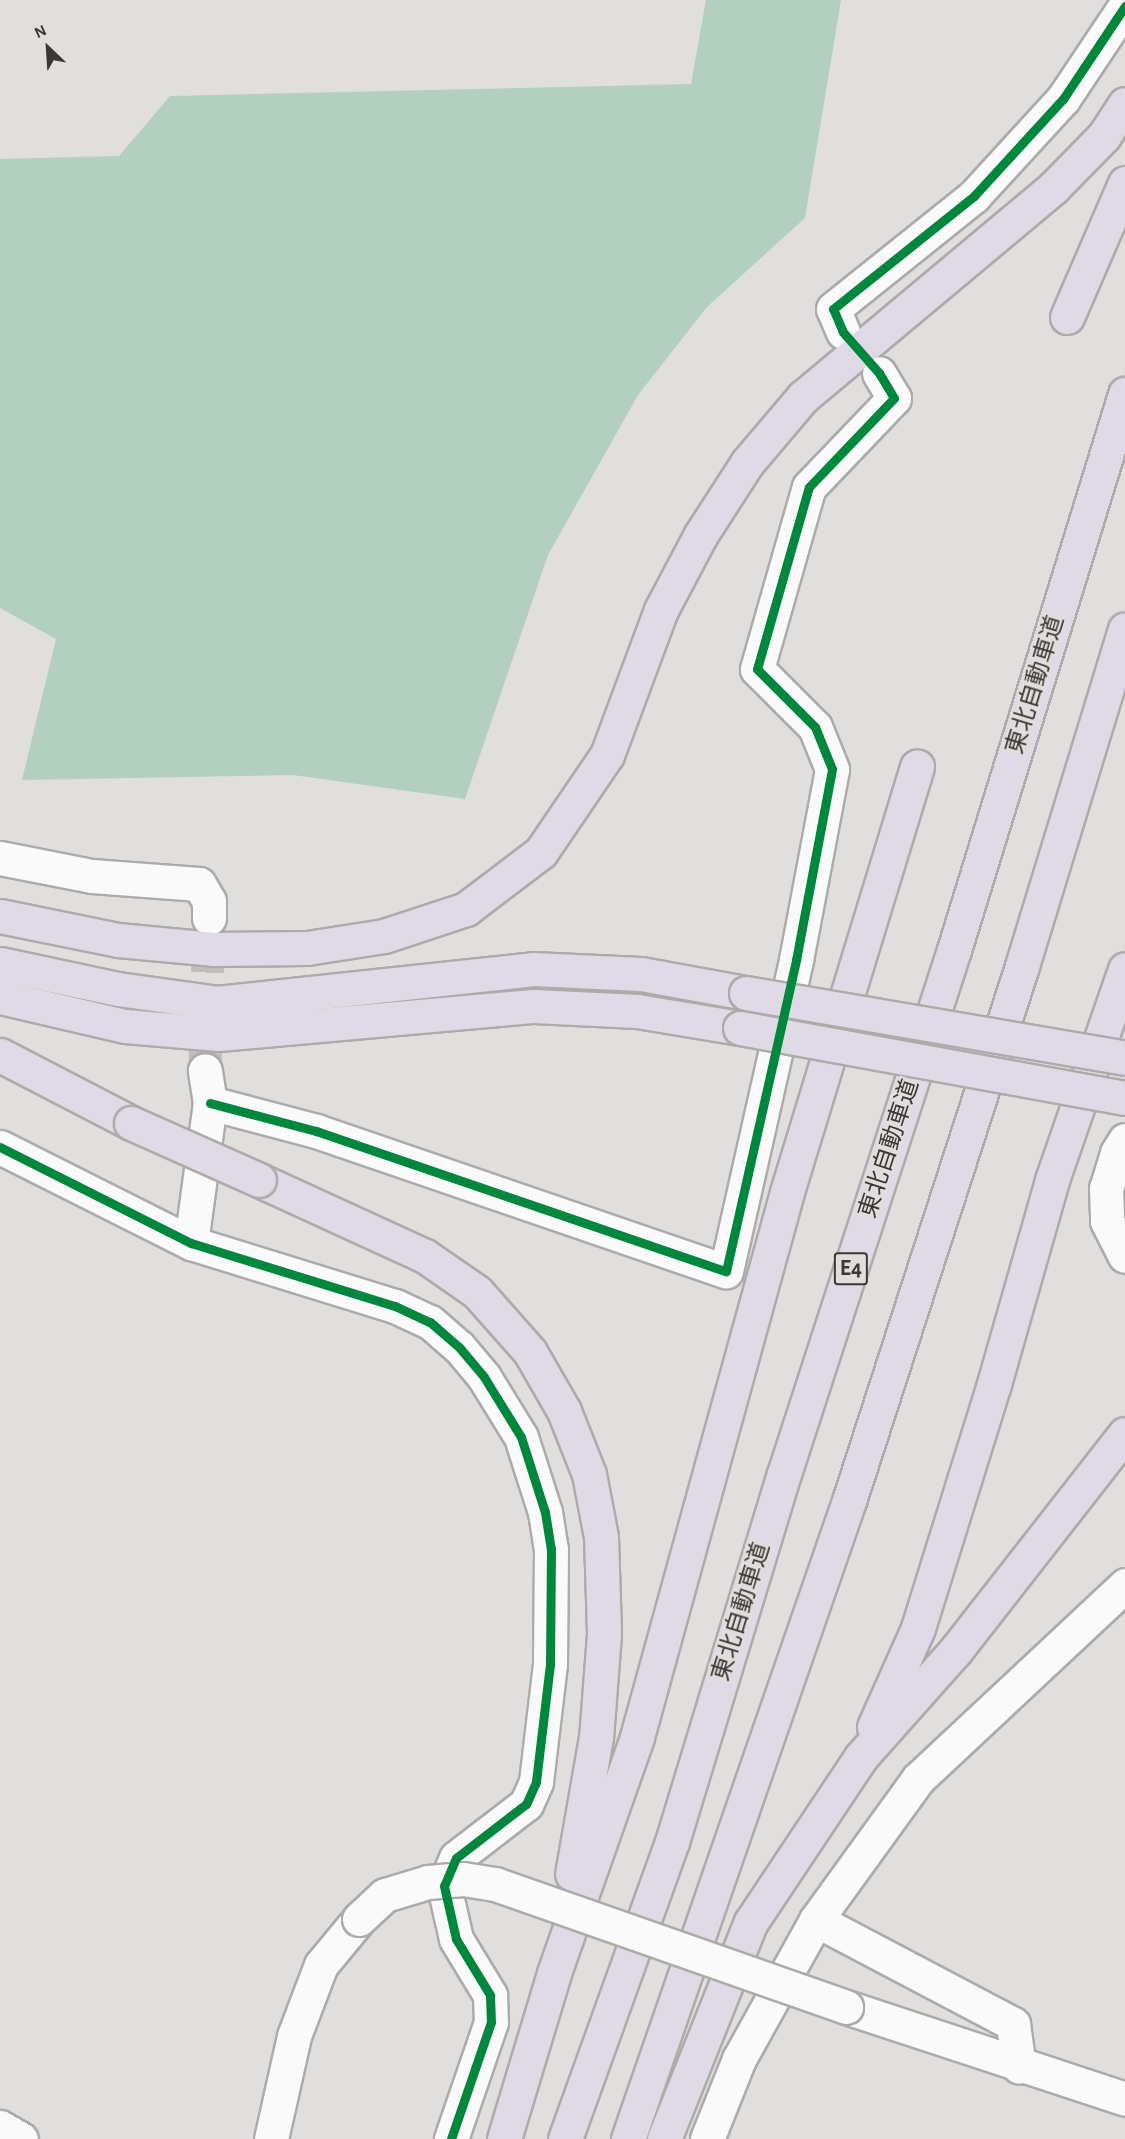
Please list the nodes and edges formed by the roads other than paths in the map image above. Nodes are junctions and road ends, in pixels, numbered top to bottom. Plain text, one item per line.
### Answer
1 (1125, 6) edge
2 (1125, 104) edge
3 (1125, 183) edge
4 (1067, 317) dead end
5 (843, 332) dead end
6 (879, 373) dead end
7 (1125, 394) edge
8 (1125, 629) edge
9 (917, 766) dead end
10 (0, 858) edge
11 (0, 916) edge
12 (210, 918) tunnel mouth
13 (0, 964) edge
14 (1125, 969) edge
15 (0, 997) edge
16 (0, 1055) edge
17 (1125, 1058) edge
18 (205, 1070) tunnel mouth
19 (1125, 1098) edge
20 (210, 1104) junction
21 (1125, 1140) edge
22 (0, 1148) edge
23 (191, 1243) junction
24 (1125, 1256) edge
25 (1125, 1434) edge
26 (1125, 1585) edge
27 (861, 1756) junction
28 (816, 1920) junction
29 (554, 1973) junction
30 (1019, 2067) junction
31 (1125, 2099) edge
32 (0, 2127) edge
33 (21, 2139) edge
34 (271, 2139) edge
35 (451, 2139) edge
36 (504, 2139) edge
37 (565, 2139) edge
38 (628, 2139) edge
39 (664, 2139) edge
40 (707, 2139) edge

1 - 5 street
2 - 11 highway
3 - 4 highway
6 - 20 street
7 - 37 highway, 東北自動車道 / E4
8 - 38 highway
9 - 29 highway
10 - 12 street
13 - 17 highway, bridge
14 - 27 highway
15 - 19 highway, bridge
16 - 29 highway, bridge
18 - 20 street
20 - 23 street
21 - 24 street
22 - 23 street
23 - 35 street
25 - 27 highway
26 - 28 street
27 - 39 highway
28 - 30 street
28 - 40 street
29 - 36 highway
30 - 31 street
30 - 34 street, bridge
32 - 33 street

